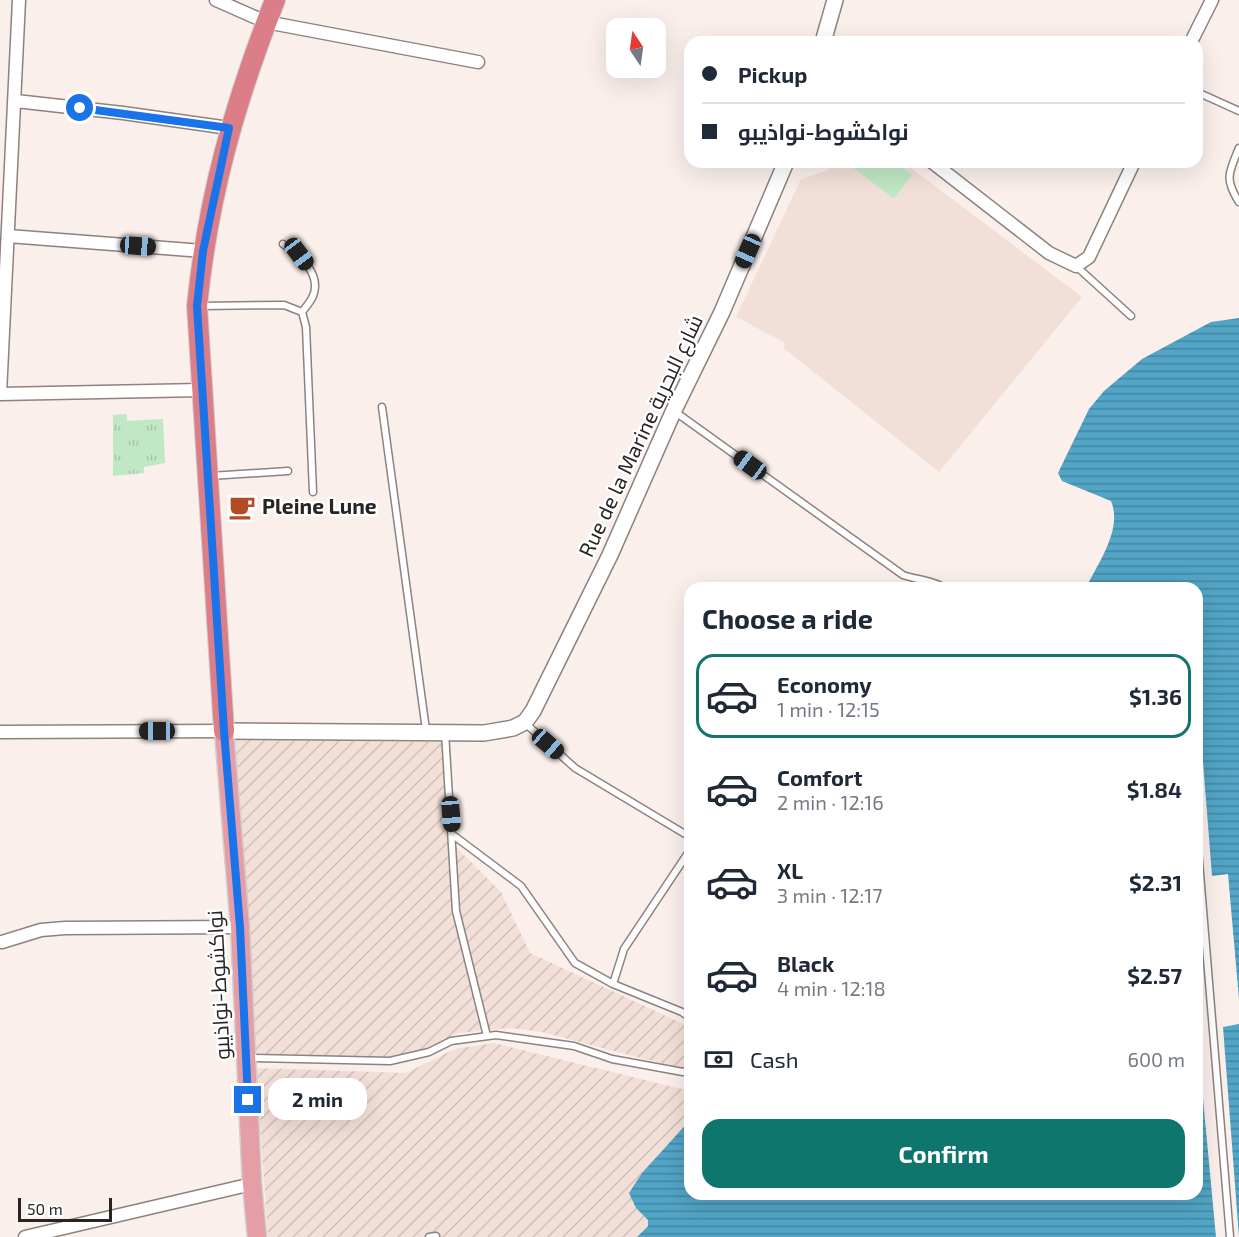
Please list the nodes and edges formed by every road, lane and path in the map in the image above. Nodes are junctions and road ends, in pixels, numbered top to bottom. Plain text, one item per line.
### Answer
1 (19, 0) edge
2 (216, 0) edge
3 (274, 0) edge
4 (835, 0) edge
5 (1212, 0) edge
6 (266, 22) junction
7 (825, 36) edge
8 (1194, 36) edge
9 (478, 62) dead end
10 (1203, 95) edge
11 (16, 101) junction
12 (1239, 111) edge
13 (229, 128) junction
14 (1239, 148) edge
15 (783, 168) edge
16 (940, 168) edge
17 (1131, 168) edge
18 (5, 198) edge
19 (1239, 202) edge
20 (8, 236) junction
21 (283, 244) dead end
22 (203, 251) junction
23 (1076, 266) junction
24 (197, 306) junction
25 (2, 312) edge
26 (302, 312) junction
27 (1131, 316) dead end
28 (201, 390) junction
29 (0, 394) edge
30 (382, 407) dead end
31 (674, 410) junction
32 (288, 471) dead end
33 (207, 476) junction
34 (313, 492) dead end
35 (936, 582) edge
36 (525, 722) junction
37 (426, 730) junction
38 (224, 731) junction
39 (0, 732) edge
40 (445, 732) junction
41 (684, 833) edge
42 (453, 835) junction
43 (684, 859) edge
44 (1203, 910) edge
45 (240, 927) junction
46 (2, 942) dead end
47 (613, 984) junction
48 (684, 1014) edge
49 (487, 1036) junction
50 (245, 1057) junction
51 (684, 1072) edge
52 (252, 1184) junction
53 (25, 1237) edge
54 (257, 1237) edge
55 (1230, 1237) edge

1 - 11 street
2 - 6 street
3 - 6 highway
4 - 7 street
5 - 8 street
6 - 9 street
6 - 13 highway
10 - 12 lane
11 - 13 street
11 - 18 street
13 - 22 highway
14 - 19 lane
15 - 31 street, Rue de la Marine شارع البحرية
16 - 23 street
17 - 23 street
18 - 20 street
20 - 22 street
20 - 25 street
21 - 26 lane
22 - 24 highway
23 - 27 lane
24 - 26 lane
24 - 28 highway
25 - 29 street
26 - 34 lane
28 - 29 street
28 - 33 highway
30 - 37 lane
31 - 35 lane
31 - 36 street, Rue de la Marine شارع البحرية
32 - 33 lane
33 - 38 highway
36 - 40 street
36 - 41 lane
37 - 38 street
37 - 40 street
38 - 39 street
38 - 45 main road, نواكشوط-نواذيبو
40 - 42 lane
42 - 47 lane
42 - 49 lane
43 - 47 lane
44 - 55 lane
45 - 46 street
45 - 50 main road, نواكشوط-نواذيبو
47 - 48 lane
49 - 50 lane
49 - 51 lane
50 - 52 main road, نواكشوط-نواذيبو
52 - 53 street
52 - 54 main road, نواكشوط-نواذيبو

